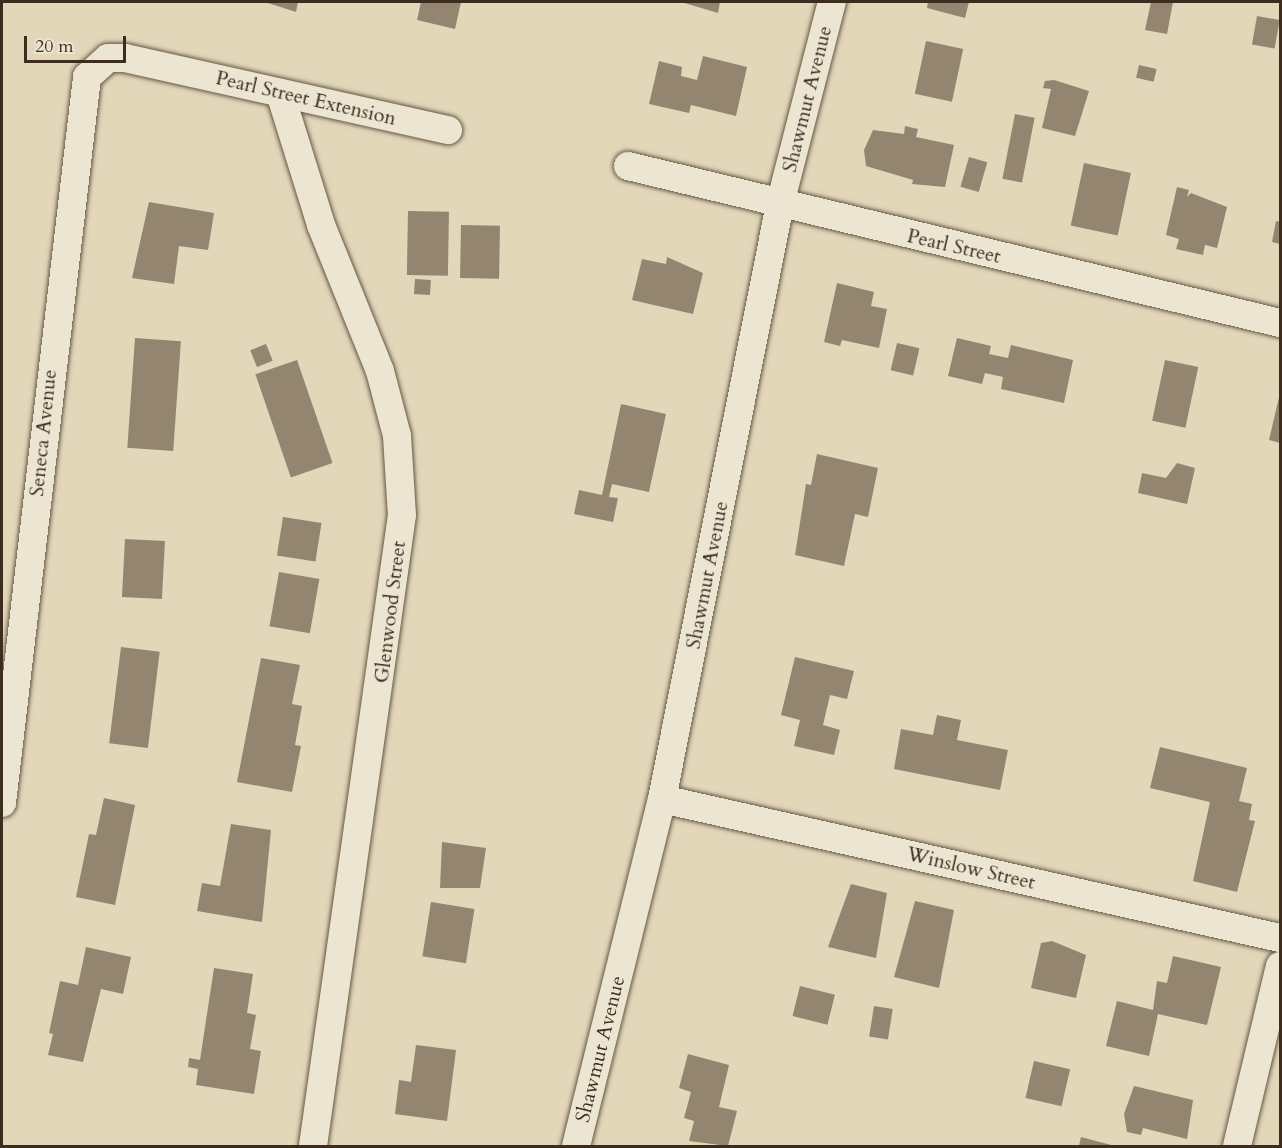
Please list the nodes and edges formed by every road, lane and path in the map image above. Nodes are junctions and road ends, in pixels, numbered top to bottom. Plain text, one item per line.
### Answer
1 (832, 2) edge
2 (95, 66) joint
3 (280, 93) junction
4 (448, 130) dead end
5 (628, 166) dead end
6 (780, 204) junction
7 (1281, 323) edge
8 (662, 799) junction
9 (2, 803) edge
10 (1281, 938) edge
11 (1281, 966) edge
12 (313, 1146) edge
13 (576, 1146) edge
14 (1237, 1146) edge

1 - 6 street, Shawmut Avenue
2 - 3 street, Pearl Street Extension
2 - 9 street, Seneca Avenue
3 - 4 street, Pearl Street Extension
3 - 12 street, Glenwood Street
5 - 6 street, Pearl Street
6 - 7 street, Pearl Street
6 - 8 street, Shawmut Avenue
8 - 10 street, Winslow Street
8 - 13 street, Shawmut Avenue
11 - 14 street

